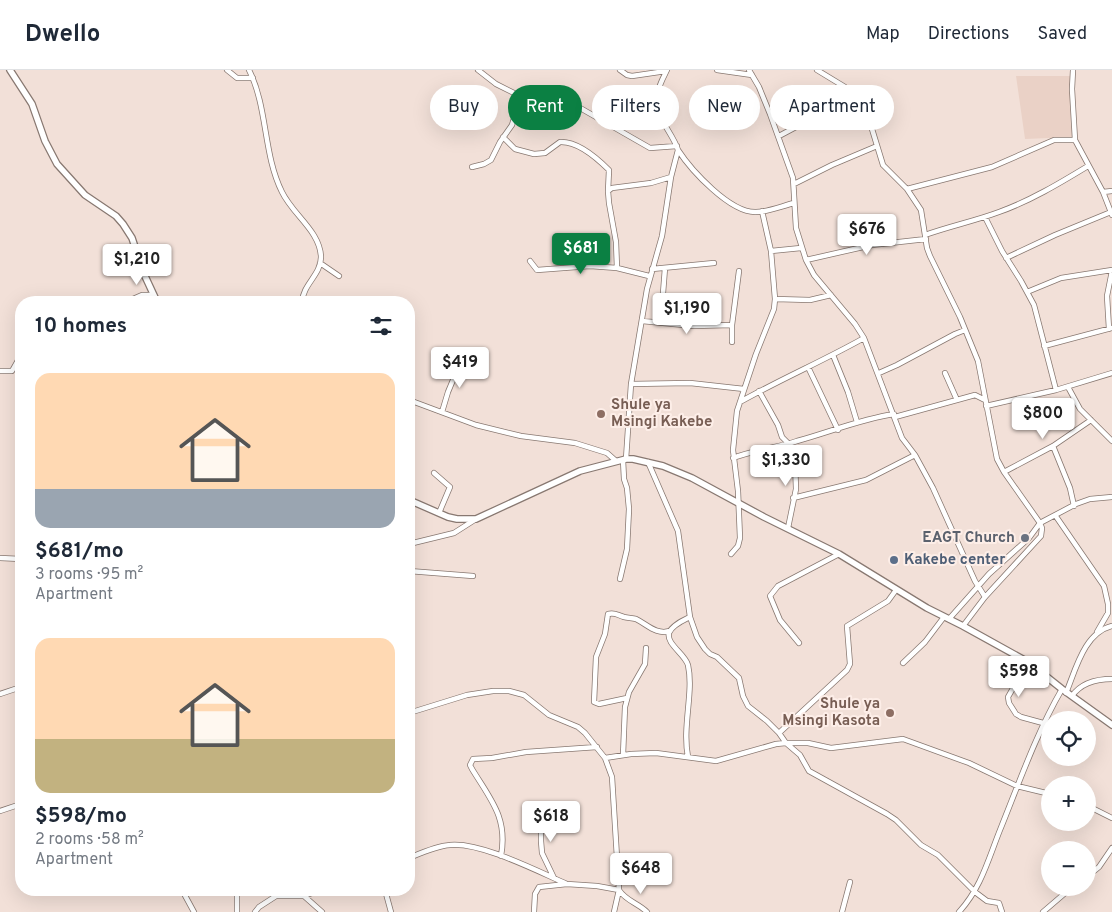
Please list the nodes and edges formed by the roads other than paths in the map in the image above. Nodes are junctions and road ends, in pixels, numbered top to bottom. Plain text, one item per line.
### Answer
1 (10, 70) edge
2 (227, 70) edge
3 (249, 70) edge
4 (478, 70) edge
5 (620, 70) edge
6 (717, 70) edge
7 (749, 70) edge
8 (817, 70) edge
9 (1073, 70) edge
10 (666, 71) edge
11 (752, 75) junction
12 (253, 78) junction
13 (842, 85) edge
14 (508, 90) edge
15 (582, 108) edge
16 (508, 130) edge
17 (790, 130) edge
18 (872, 130) edge
19 (779, 136) junction
20 (503, 137) junction
21 (1075, 140) junction
22 (877, 146) junction
23 (677, 148) junction
24 (1088, 166) junction
25 (472, 167) dead end
26 (671, 177) junction
27 (794, 184) junction
28 (907, 190) junction
29 (608, 191) junction
30 (1103, 192) junction
31 (1112, 192) edge
32 (794, 203) junction
33 (762, 211) junction
34 (1111, 213) edge
35 (985, 217) junction
36 (926, 237) junction
37 (801, 248) junction
38 (771, 251) junction
39 (1006, 258) junction
40 (806, 260) junction
41 (530, 261) dead end
42 (320, 263) junction
43 (714, 263) dead end
44 (617, 268) junction
45 (665, 268) junction
46 (652, 269) junction
47 (1112, 270) edge
48 (740, 271) dead end
49 (339, 276) dead end
50 (649, 276) junction
51 (1027, 292) junction
52 (154, 295) joint
53 (831, 295) junction
54 (140, 296) edge
55 (303, 296) edge
56 (775, 299) junction
57 (642, 321) junction
58 (663, 323) junction
59 (732, 325) junction
60 (1111, 329) edge
61 (965, 330) junction
62 (864, 338) junction
63 (732, 342) dead end
64 (1044, 346) junction
65 (473, 355) dead end
66 (833, 355) junction
67 (15, 365) edge
68 (808, 367) junction
69 (0, 371) edge
70 (878, 373) junction
71 (944, 373) dead end
72 (1112, 373) edge
73 (631, 384) junction
74 (1068, 387) junction
75 (744, 389) junction
76 (1056, 390) junction
77 (759, 391) junction
78 (957, 400) junction
79 (985, 400) junction
80 (415, 402) edge
81 (740, 402) junction
82 (986, 406) junction
83 (442, 412) junction
84 (895, 416) junction
85 (1091, 420) junction
86 (857, 422) junction
87 (838, 430) junction
88 (1112, 441) edge
89 (790, 444) junction
90 (1053, 446) junction
91 (915, 455) junction
92 (734, 458) junction
93 (622, 460) junction
94 (648, 462) junction
95 (1004, 472) junction
96 (434, 473) dead end
97 (1112, 497) edge
98 (793, 498) junction
99 (415, 503) edge
100 (738, 503) junction
101 (1074, 506) junction
102 (439, 513) junction
103 (1055, 515) junction
104 (476, 519) junction
105 (1040, 522) junction
106 (788, 528) junction
107 (415, 543) edge
108 (730, 554) dead end
109 (839, 554) junction
110 (0, 558) edge
111 (15, 559) edge
112 (415, 571) edge
113 (473, 576) dead end
114 (620, 579) dead end
115 (979, 587) junction
116 (896, 590) junction
117 (985, 597) junction
118 (1110, 614) edge
119 (690, 617) junction
120 (947, 618) junction
121 (963, 626) junction
122 (1112, 626) edge
123 (670, 631) junction
124 (1097, 632) junction
125 (799, 643) dead end
126 (646, 648) dead end
127 (1028, 662) junction
128 (903, 663) dead end
129 (1112, 679) edge
130 (15, 689) edge
131 (1066, 693) junction
132 (0, 694) edge
133 (627, 698) junction
134 (1052, 711) edge
135 (415, 712) edge
136 (1041, 722) edge
137 (1112, 725) edge
138 (1041, 728) edge
139 (779, 733) junction
140 (786, 743) junction
141 (597, 747) junction
142 (623, 755) junction
143 (688, 757) junction
144 (605, 758) junction
145 (1017, 786) junction
146 (1041, 792) edge
147 (15, 806) edge
148 (541, 809) dead end
149 (1096, 810) edge
150 (0, 811) edge
151 (1112, 818) edge
152 (1112, 848) edge
153 (415, 856) edge
154 (502, 856) junction
155 (1096, 869) edge
156 (554, 878) junction
157 (850, 882) dead end
158 (567, 884) junction
159 (619, 890) junction
160 (975, 892) junction
161 (185, 896) edge
162 (237, 896) edge
163 (304, 896) joint
164 (387, 896) edge
165 (1062, 896) edge
166 (194, 912) edge
167 (237, 912) edge
168 (255, 912) edge
169 (322, 912) edge
170 (391, 912) edge
171 (534, 912) edge
172 (614, 912) edge
173 (647, 912) edge
174 (842, 912) edge
175 (959, 912) edge
176 (1002, 912) edge
177 (1043, 912) edge

1 - 52 street
2 - 12 street
3 - 12 street
4 - 14 street
5 - 10 street
6 - 11 street
7 - 11 street
8 - 13 street
9 - 21 street
10 - 23 street
11 - 19 street
12 - 42 street
15 - 23 street
16 - 20 street
17 - 19 street
18 - 22 street
19 - 27 street
20 - 25 street
20 - 29 street
21 - 24 street
21 - 28 street
22 - 27 street
22 - 28 street
23 - 26 street
23 - 33 street
24 - 30 street
24 - 35 street
26 - 29 street
26 - 46 street
27 - 32 street
28 - 36 street
29 - 44 street
30 - 31 street
30 - 34 street
32 - 33 street
32 - 37 street
33 - 38 street
34 - 39 street
35 - 36 street
35 - 39 street
36 - 40 street
36 - 61 street
37 - 38 street
37 - 40 street
38 - 56 street
39 - 51 street
40 - 53 street
41 - 44 street
42 - 49 street
42 - 55 street
43 - 45 street
44 - 50 street
45 - 46 street
45 - 58 street
46 - 50 street
47 - 51 street
47 - 60 street
48 - 59 street
50 - 57 street
51 - 64 street
52 - 54 street
53 - 56 street
53 - 62 street
56 - 75 street
57 - 58 street
57 - 73 street
58 - 59 street
59 - 63 street
60 - 64 street
61 - 70 street
61 - 79 street
62 - 66 street
62 - 70 street
64 - 76 street
65 - 83 street
66 - 68 street
66 - 86 street
67 - 69 street
68 - 77 street
68 - 87 street
70 - 84 street
71 - 78 street
72 - 74 street
73 - 75 street
73 - 93 street
74 - 76 street
74 - 85 street
75 - 81 street
76 - 82 street
77 - 81 street
77 - 89 street
78 - 79 street
78 - 84 street
79 - 82 street
80 - 83 street
81 - 92 street
82 - 95 street
83 - 93 street
84 - 86 street
84 - 91 street
85 - 88 street
85 - 90 street
86 - 87 street
87 - 89 street
89 - 92 street
89 - 98 street
90 - 95 street
90 - 101 street
91 - 98 street
91 - 115 street
92 - 100 street
93 - 94 street
93 - 104 street
93 - 114 street
94 - 100 street
94 - 119 street
95 - 105 street
96 - 102 street
97 - 101 street
98 - 106 street
99 - 102 street
100 - 106 street
100 - 108 street
101 - 103 street
102 - 104 street
103 - 105 street
103 - 118 street
104 - 107 street
105 - 115 street
105 - 117 street
106 - 109 street
109 - 116 street
109 - 125 street
110 - 111 street
112 - 113 street
115 - 117 street
115 - 120 street
116 - 120 street
116 - 139 street
117 - 121 street
118 - 124 street
119 - 123 street
119 - 139 street
120 - 121 street
120 - 128 street
121 - 127 street
122 - 124 street
123 - 133 street
123 - 143 street
124 - 131 street
126 - 133 street
127 - 131 street
127 - 136 street
129 - 131 street
130 - 132 street
131 - 134 street
131 - 137 street
133 - 142 street
135 - 141 street
138 - 145 street
139 - 140 street
140 - 143 street
140 - 145 street
140 - 160 street
141 - 144 street
141 - 154 street
142 - 143 street
142 - 144 street
144 - 159 street
145 - 146 street
145 - 160 street
147 - 150 street
148 - 156 street
149 - 151 street
152 - 155 street
153 - 154 street
154 - 156 street
156 - 158 street
157 - 174 street
158 - 159 street
158 - 171 street
159 - 172 street
159 - 173 street
160 - 175 street
160 - 176 street
161 - 166 street
162 - 167 street
163 - 168 street
163 - 169 street
164 - 170 street
165 - 177 street

